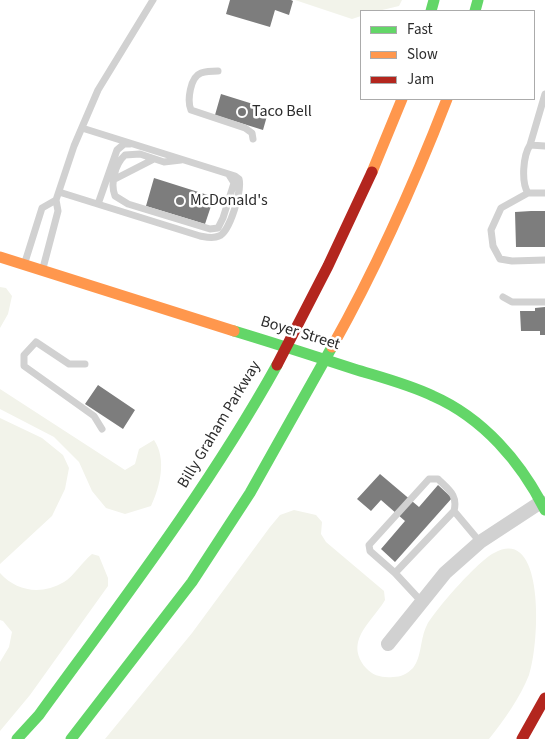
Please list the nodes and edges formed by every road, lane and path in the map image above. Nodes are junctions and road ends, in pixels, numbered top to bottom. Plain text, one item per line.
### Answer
1 (153, 0) edge
2 (218, 71) dead end
3 (545, 94) edge
4 (402, 100) edge
5 (447, 100) edge
6 (82, 128) junction
7 (253, 139) dead end
8 (132, 143) junction
9 (530, 145) junction
10 (545, 146) edge
11 (154, 159) junction
12 (184, 160) junction
13 (228, 174) junction
14 (113, 180) junction
15 (59, 192) junction
16 (528, 193) junction
17 (545, 193) edge
18 (56, 200) junction
19 (98, 204) junction
20 (0, 257) edge
21 (545, 260) edge
22 (24, 265) junction
23 (42, 271) junction
24 (503, 298) dead end
25 (545, 302) edge
26 (285, 347) junction
27 (326, 358) junction
28 (85, 364) dead end
29 (102, 429) dead end
30 (544, 504) edge
31 (454, 511) junction
32 (480, 542) junction
33 (395, 574) junction
34 (421, 601) junction
35 (388, 644) dead end
36 (545, 698) edge
37 (17, 739) edge
38 (71, 739) edge
39 (523, 739) edge

1 - 6 lane
2 - 7 lane
3 - 9 lane
4 - 26 main road, Billy Graham Parkway
5 - 27 main road
6 - 8 lane
6 - 15 lane
8 - 12 lane
8 - 19 lane
9 - 10 lane
9 - 16 lane
11 - 12 lane
11 - 14 lane
11 - 14 lane
12 - 13 lane
13 - 14 lane
13 - 19 lane
15 - 18 lane
15 - 19 lane
16 - 17 lane
16 - 21 lane
18 - 22 lane
18 - 23 lane
20 - 22 main road, Boyer Street
22 - 23 main road, Boyer Street
23 - 26 main road, Boyer Street
24 - 25 lane
26 - 27 main road, Boyer Street
26 - 37 main road, Billy Graham Parkway
27 - 30 main road, Boyer Street
27 - 38 main road
28 - 29 lane
30 - 32 street
31 - 32 lane
31 - 33 lane
31 - 33 lane
32 - 34 street
33 - 34 lane
34 - 35 street
36 - 39 main road

